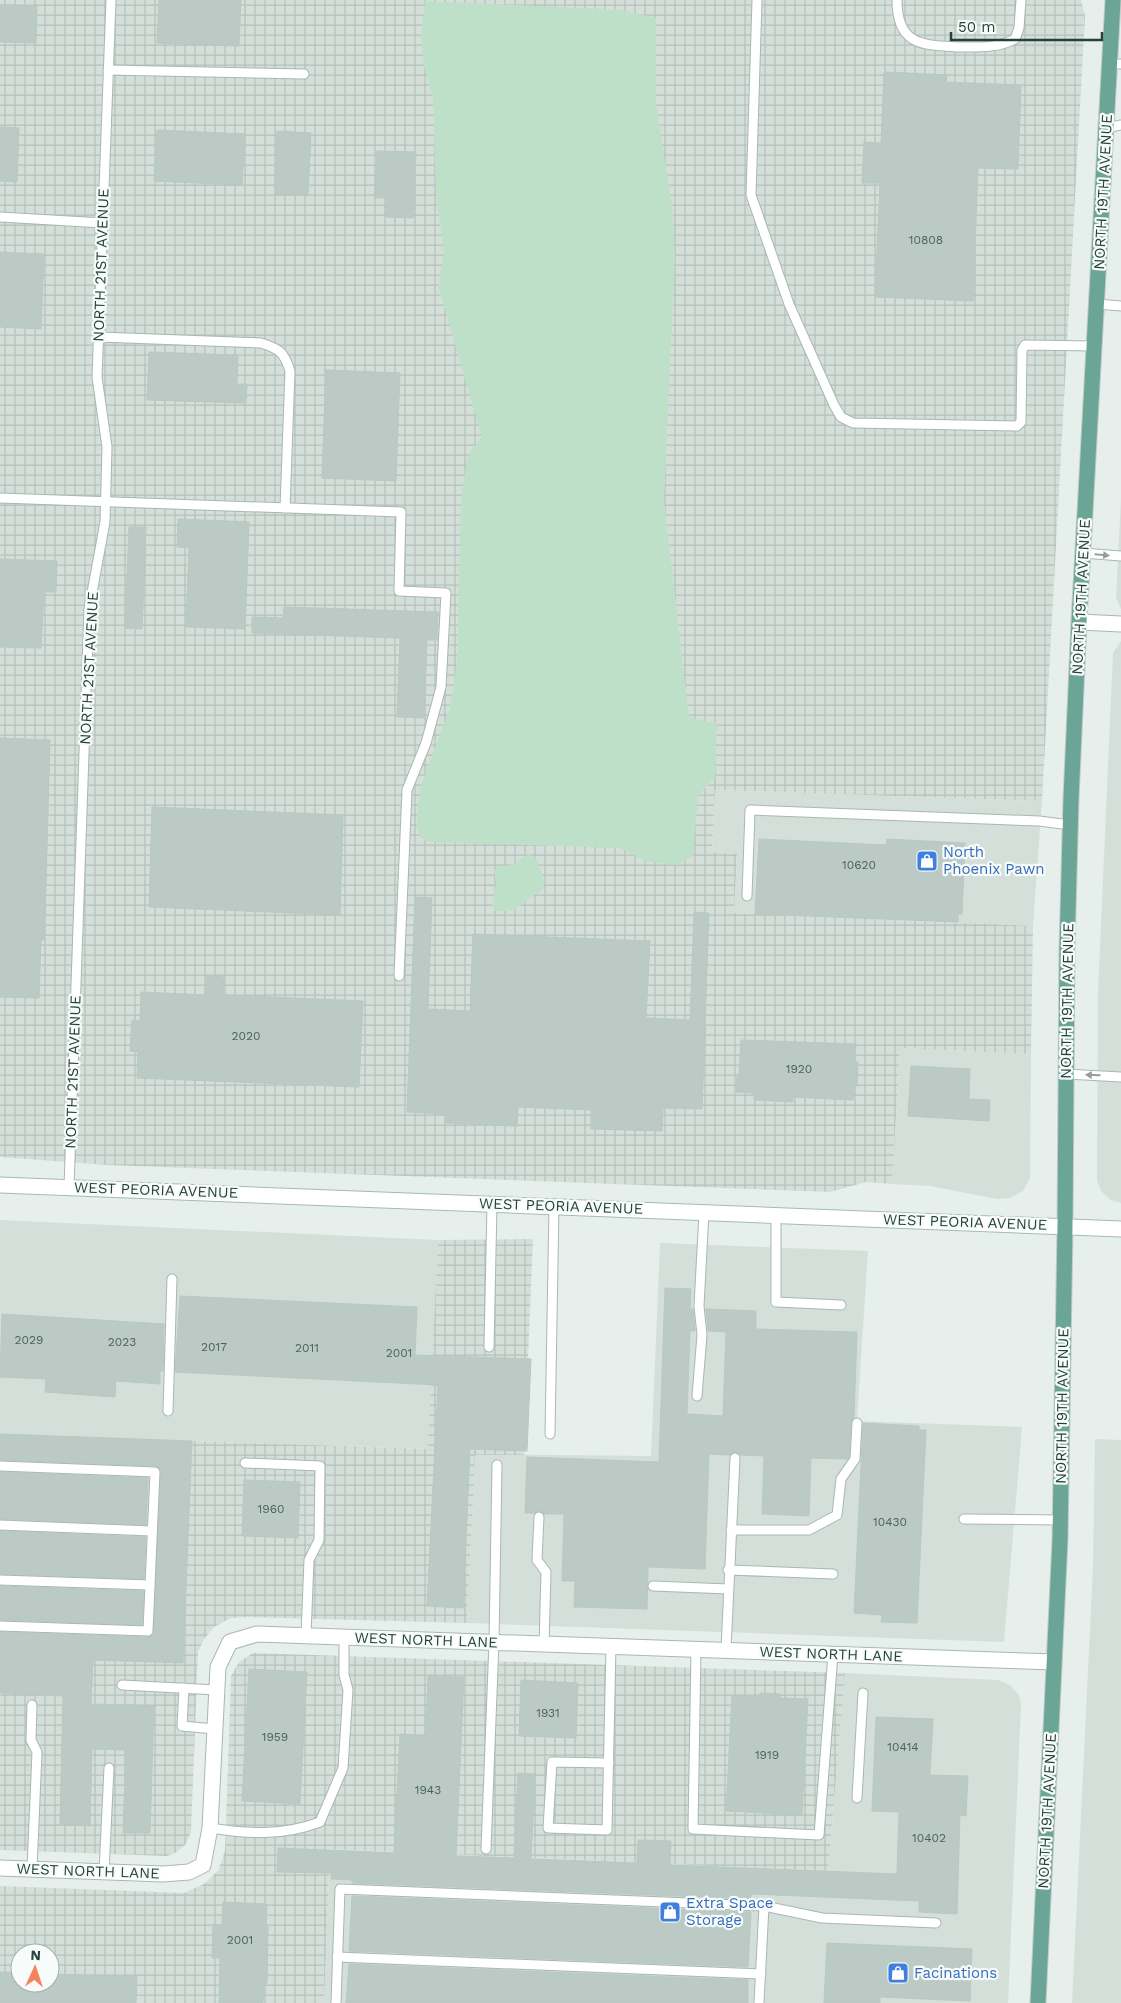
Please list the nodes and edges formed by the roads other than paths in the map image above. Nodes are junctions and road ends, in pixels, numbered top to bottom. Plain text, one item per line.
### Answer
1 (111, 0) edge
2 (757, 0) edge
3 (897, 0) edge
4 (1021, 0) edge
5 (1113, 0) edge
6 (1117, 19) edge
7 (1116, 64) edge
8 (108, 70) junction
9 (304, 74) dead end
10 (1114, 126) edge
11 (0, 217) edge
12 (103, 223) junction
13 (1097, 304) junction
14 (1121, 306) edge
15 (99, 337) junction
16 (1094, 346) junction
17 (0, 498) edge
18 (106, 501) junction
19 (285, 508) junction
20 (1083, 553) junction
21 (1121, 556) edge
22 (1079, 622) junction
23 (1121, 624) edge
24 (1070, 825) junction
25 (747, 896) dead end
26 (399, 976) dead end
27 (1066, 1074) junction
28 (1121, 1077) edge
29 (0, 1185) edge
30 (69, 1187) junction
31 (492, 1204) junction
32 (554, 1206) junction
33 (704, 1212) junction
34 (776, 1215) junction
35 (1065, 1226) junction
36 (1121, 1229) edge
37 (172, 1279) dead end
38 (841, 1305) dead end
39 (489, 1347) dead end
40 (697, 1396) dead end
41 (168, 1411) dead end
42 (856, 1423) dead end
43 (550, 1434) dead end
44 (735, 1458) dead end
45 (245, 1463) dead end
46 (497, 1465) dead end
47 (0, 1466) edge
48 (539, 1518) dead end
49 (964, 1519) dead end
50 (1061, 1520) junction
51 (0, 1525) edge
52 (731, 1530) junction
53 (152, 1531) junction
54 (728, 1570) junction
55 (833, 1574) dead end
56 (0, 1580) edge
57 (150, 1585) junction
58 (654, 1586) dead end
59 (728, 1589) junction
60 (0, 1626) edge
61 (306, 1635) junction
62 (344, 1637) junction
63 (494, 1642) junction
64 (544, 1644) junction
65 (611, 1646) junction
66 (696, 1649) junction
67 (726, 1650) junction
68 (833, 1654) junction
69 (1054, 1662) junction
70 (122, 1685) dead end
71 (184, 1688) junction
72 (217, 1690) junction
73 (863, 1693) dead end
74 (32, 1705) dead end
75 (215, 1728) junction
76 (608, 1763) junction
77 (109, 1768) dead end
78 (857, 1798) dead end
79 (210, 1828) junction
80 (486, 1849) dead end
81 (0, 1868) edge
82 (32, 1869) junction
83 (104, 1872) junction
84 (764, 1906) junction
85 (936, 1923) dead end
86 (337, 1957) junction
87 (761, 1974) junction
88 (336, 2003) edge
89 (759, 2003) edge
90 (1038, 2003) edge

1 - 8 lane, NORTH 21ST AVENUE
2 - 16 lane
3 - 4 lane
5 - 6 main road, NORTH 19TH AVENUE
6 - 7 main road, NORTH 19TH AVENUE
7 - 10 main road, NORTH 19TH AVENUE
8 - 9 lane
8 - 12 lane, NORTH 21ST AVENUE
10 - 13 main road, NORTH 19TH AVENUE
11 - 12 lane
12 - 15 lane, NORTH 21ST AVENUE
13 - 14 lane
13 - 16 main road, NORTH 19TH AVENUE
15 - 18 lane, NORTH 21ST AVENUE
15 - 19 lane
16 - 20 main road, NORTH 19TH AVENUE
17 - 18 lane
18 - 19 lane
18 - 30 lane, NORTH 21ST AVENUE
19 - 26 lane
20 -> 21 lane
20 - 22 main road, NORTH 19TH AVENUE
22 - 23 street
22 - 24 main road, NORTH 19TH AVENUE
24 - 25 lane
24 - 27 main road, NORTH 19TH AVENUE
28 -> 27 lane
27 - 35 main road, NORTH 19TH AVENUE
29 - 30 street, WEST PEORIA AVENUE
30 - 31 street, WEST PEORIA AVENUE
31 - 32 street, WEST PEORIA AVENUE
31 - 39 lane
32 - 33 street, WEST PEORIA AVENUE
32 - 43 lane
33 - 34 street, WEST PEORIA AVENUE
33 - 40 lane
34 - 35 street, WEST PEORIA AVENUE
34 - 38 lane
35 - 36 street, WEST PEORIA AVENUE
35 - 50 main road, NORTH 19TH AVENUE
37 - 41 lane
42 - 52 lane
44 - 52 lane
45 - 61 lane
46 - 63 lane
47 - 53 lane
48 - 64 lane
49 - 50 lane
50 - 69 main road, NORTH 19TH AVENUE
51 - 53 lane
52 - 54 lane
53 - 57 lane
54 - 55 lane
54 - 59 lane
56 - 57 lane
57 - 60 lane
58 - 59 lane
59 - 67 lane
61 - 62 street, WEST NORTH LANE
61 - 72 street, WEST NORTH LANE
62 - 63 street, WEST NORTH LANE
62 - 79 lane
63 - 64 street, WEST NORTH LANE
63 - 80 lane
64 - 65 street, WEST NORTH LANE
65 - 66 street, WEST NORTH LANE
65 - 76 lane
66 - 67 street, WEST NORTH LANE
66 - 68 lane
67 - 68 street, WEST NORTH LANE
68 - 69 street, WEST NORTH LANE
69 - 90 main road, NORTH 19TH AVENUE
70 - 71 lane
71 - 72 lane
71 - 75 lane
72 - 75 street, WEST NORTH LANE
73 - 78 lane
74 - 82 lane
75 - 79 street, WEST NORTH LANE
76 - 76 lane
77 - 83 lane
79 - 83 street, WEST NORTH LANE
81 - 82 street, WEST NORTH LANE
82 - 83 street, WEST NORTH LANE
84 - 85 lane
84 - 86 lane
84 - 87 lane
86 - 87 lane
86 - 88 lane
87 - 89 lane

